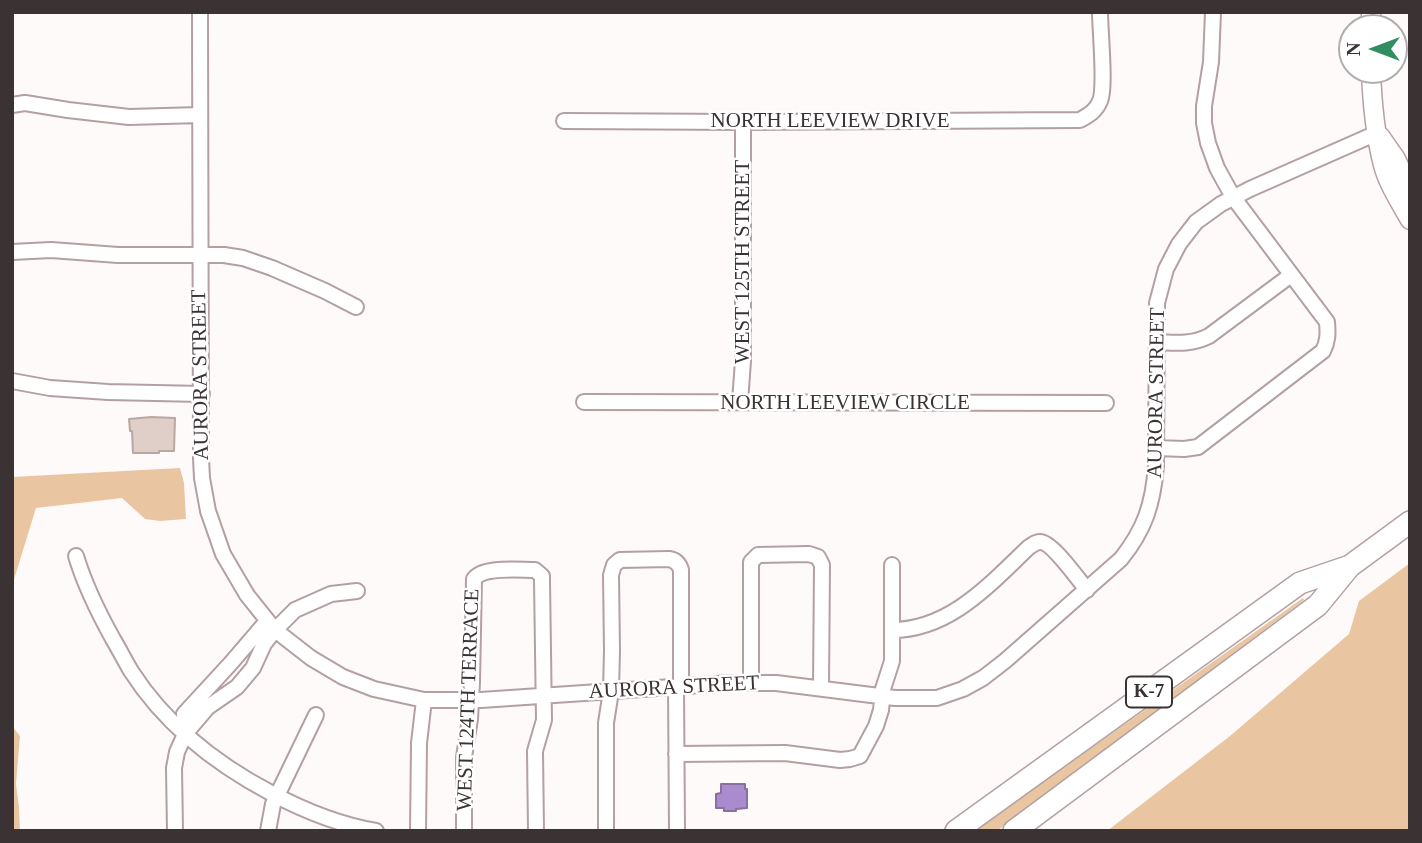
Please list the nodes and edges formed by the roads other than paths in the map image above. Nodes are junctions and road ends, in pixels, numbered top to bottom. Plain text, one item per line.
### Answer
1 (200, 12) edge
2 (1100, 12) edge
3 (1213, 12) edge
4 (1372, 84) edge
5 (12, 105) edge
6 (200, 115) junction
7 (564, 121) dead end
8 (743, 122) junction
9 (1377, 133) junction
10 (1410, 189) edge
11 (1233, 197) junction
12 (1410, 220) edge
13 (12, 251) edge
14 (200, 254) junction
15 (1291, 275) junction
16 (356, 307) dead end
17 (1157, 342) junction
18 (12, 382) edge
19 (201, 394) junction
20 (584, 402) dead end
21 (740, 402) junction
22 (1106, 403) dead end
23 (1157, 448) junction
24 (1410, 522) edge
25 (76, 556) dead end
26 (892, 565) dead end
27 (1350, 566) junction
28 (1087, 590) junction
29 (357, 591) dead end
30 (271, 626) junction
31 (892, 630) junction
32 (293, 645) junction
33 (257, 661) junction
34 (751, 683) junction
35 (679, 686) junction
36 (821, 687) junction
37 (611, 691) junction
38 (544, 695) junction
39 (882, 696) junction
40 (424, 700) junction
41 (471, 700) junction
42 (316, 715) dead end
43 (185, 734) junction
44 (676, 754) junction
45 (277, 796) junction
46 (175, 831) edge
47 (268, 831) edge
48 (376, 831) edge
49 (418, 831) edge
50 (464, 831) edge
51 (536, 831) edge
52 (606, 831) edge
53 (677, 831) edge
54 (956, 831) edge
55 (1014, 831) edge

1 - 6 street, AURORA STREET
2 - 8 street, NORTH LEEVIEW DRIVE
3 - 11 street
4 - 9 main road
5 - 6 street
6 - 14 street, AURORA STREET
7 - 8 street, NORTH LEEVIEW DRIVE
8 - 21 street, WEST 125TH STREET
9 - 10 main road
9 - 11 street, AURORA STREET
9 - 12 main road
11 - 15 street
11 - 17 street, AURORA STREET
13 - 14 street
14 - 16 street
14 - 19 street, AURORA STREET
15 - 17 street
15 - 23 street
17 - 23 street, AURORA STREET
18 - 19 street
19 - 30 street, AURORA STREET
20 - 21 street, NORTH LEEVIEW CIRCLE
21 - 22 street, NORTH LEEVIEW CIRCLE
23 - 28 street, AURORA STREET
24 - 27 highway, K-7
25 - 43 street
26 - 31 street
27 - 54 highway, K-7
27 - 55 highway, K-7
28 - 31 street
28 - 39 street, AURORA STREET
29 - 30 street
30 - 32 street, AURORA STREET
30 - 33 street
30 - 43 street
31 - 39 street
32 - 33 street
32 - 40 street, AURORA STREET
33 - 43 street
34 - 35 street, AURORA STREET
34 - 36 street, AURORA STREET
34 - 36 street
35 - 37 street, AURORA STREET
35 - 37 street
35 - 44 street
36 - 39 street, AURORA STREET
37 - 38 street, AURORA STREET
37 - 52 street
38 - 41 street, AURORA STREET
38 - 41 street, WEST 124TH TERRACE
38 - 51 street
39 - 44 street
40 - 41 street, AURORA STREET
40 - 49 street
41 - 50 street, WEST 124TH TERRACE
42 - 45 street
43 - 45 street
43 - 46 street
44 - 53 street
45 - 47 street
45 - 48 street

